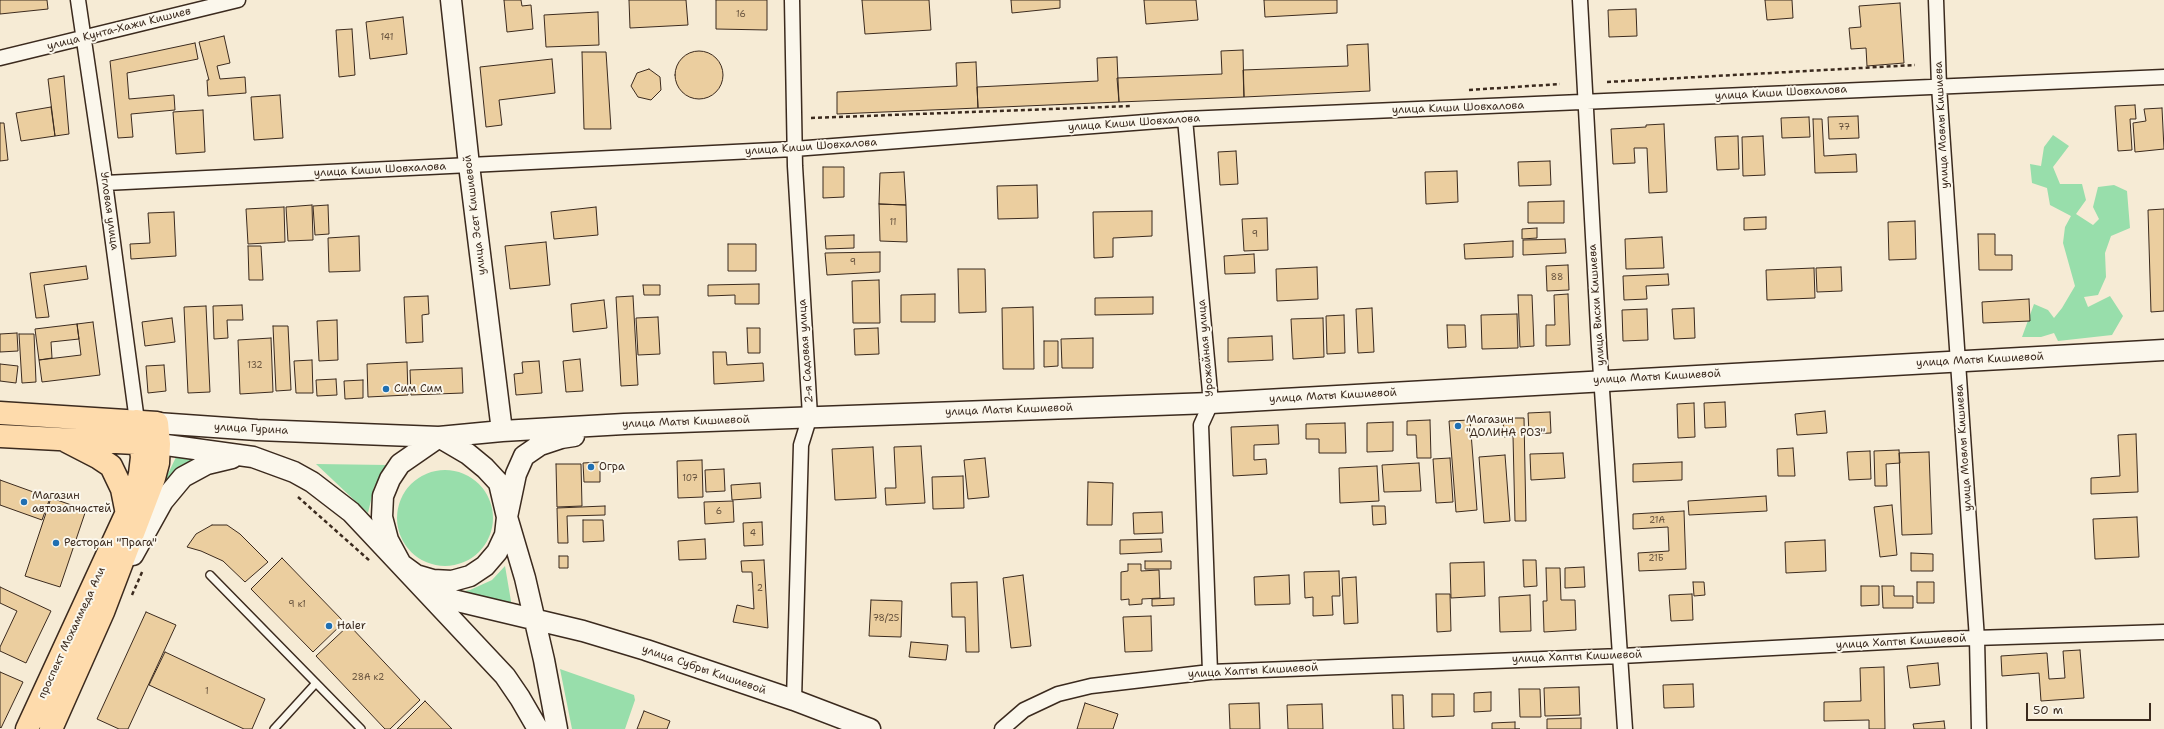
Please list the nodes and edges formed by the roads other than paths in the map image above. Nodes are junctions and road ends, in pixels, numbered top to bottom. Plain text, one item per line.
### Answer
1 (78, 0) edge
2 (238, 0) edge
3 (451, 0) edge
4 (792, 0) edge
5 (1580, 0) edge
6 (1936, 0) edge
7 (82, 38) junction
8 (0, 58) edge
9 (2164, 77) edge
10 (1939, 86) junction
11 (1585, 102) junction
12 (1185, 119) junction
13 (794, 149) junction
14 (469, 165) junction
15 (105, 183) junction
16 (2164, 350) edge
17 (1959, 361) junction
18 (1602, 380) junction
19 (1211, 403) junction
20 (0, 413) edge
21 (810, 416) junction
22 (624, 424) junction
23 (502, 431) junction
24 (148, 433) junction
25 (0, 436) edge
26 (439, 437) junction
27 (62, 439) junction
28 (253, 457) junction
29 (127, 514) junction
30 (507, 517) junction
31 (401, 564) junction
32 (210, 575) dead end
33 (428, 594) junction
34 (104, 612) junction
35 (535, 620) junction
36 (2164, 632) edge
37 (1977, 639) junction
38 (1621, 656) junction
39 (1210, 672) junction
40 (316, 683) junction
41 (794, 700) junction
42 (27, 729) edge
43 (51, 729) edge
44 (274, 729) edge
45 (361, 729) edge
46 (538, 729) edge
47 (557, 729) edge
48 (870, 729) edge
49 (1002, 729) edge
50 (1625, 729) edge
51 (1979, 729) edge

1 - 7 street, Угловая улица
2 - 7 street, улица Кунта-Хажи Кишиев
3 - 14 main road, улица Эсет Кишиевой
4 - 13 street, 2-я Садовая улица
5 - 11 street, улица Висхи Кишиева
6 - 10 street, улица Мовлы Кишиева
7 - 8 street, улица Кунта-Хажи Кишиев
7 - 15 street, Угловая улица
9 - 10 street, улица Киши Шовхалова
10 - 11 street, улица Киши Шовхалова
10 - 17 street, улица Мовлы Кишиева
11 - 12 street, улица Киши Шовхалова
11 - 18 street, улица Висхи Кишиева
12 - 13 street, улица Киши Шовхалова
12 - 19 street, Урожайная улица
13 - 14 street, улица Киши Шовхалова
13 - 21 street, 2-я Садовая улица
14 - 15 street, улица Киши Шовхалова
14 - 23 main road, улица Эсет Кишиевой
15 - 24 street, Угловая улица
16 - 17 main road, улица Маты Кишиевой
17 - 18 main road, улица Маты Кишиевой
17 - 37 street, улица Мовлы Кишиева
18 - 19 main road, улица Маты Кишиевой
18 - 38 street, улица Висхи Кишиева
19 - 21 main road, улица Маты Кишиевой
19 - 39 street, Урожайная улица
20 - 24 main road, улица Гурина
21 - 22 main road, улица Маты Кишиевой
21 - 41 street, 2-я Садовая улица
22 - 23 main road, улица Маты Кишиевой
22 - 30 main road
23 - 26 main road, улица Гурина
24 - 26 main road, улица Гурина
24 - 27 main road
24 - 28 main road
24 - 29 main road, проспект Мохаммеда Али
24 - 34 main road, проспект Мохаммеда Али
25 - 27 main road
26 - 30 main road
26 - 31 main road
27 - 29 main road
28 - 31 main road
28 - 34 main road
29 - 42 main road, проспект Мохаммеда Али
30 - 31 main road
30 - 35 main road
31 - 33 main road
32 - 40 lane
33 - 35 main road, улица Субры Кишиевой
33 - 46 main road
34 - 43 main road, проспект Мохаммеда Али
35 - 41 main road, улица Субры Кишиевой
35 - 47 main road
36 - 37 street, улица Хапты Кишиевой
37 - 38 street, улица Хапты Кишиевой
37 - 51 street, улица Мовлы Кишиева
38 - 39 street, улица Хапты Кишиевой
38 - 50 street, улица Висхи Кишиева
39 - 49 street, улица Хапты Кишиевой
40 - 44 lane
40 - 45 lane
41 - 48 main road, улица Субры Кишиевой

